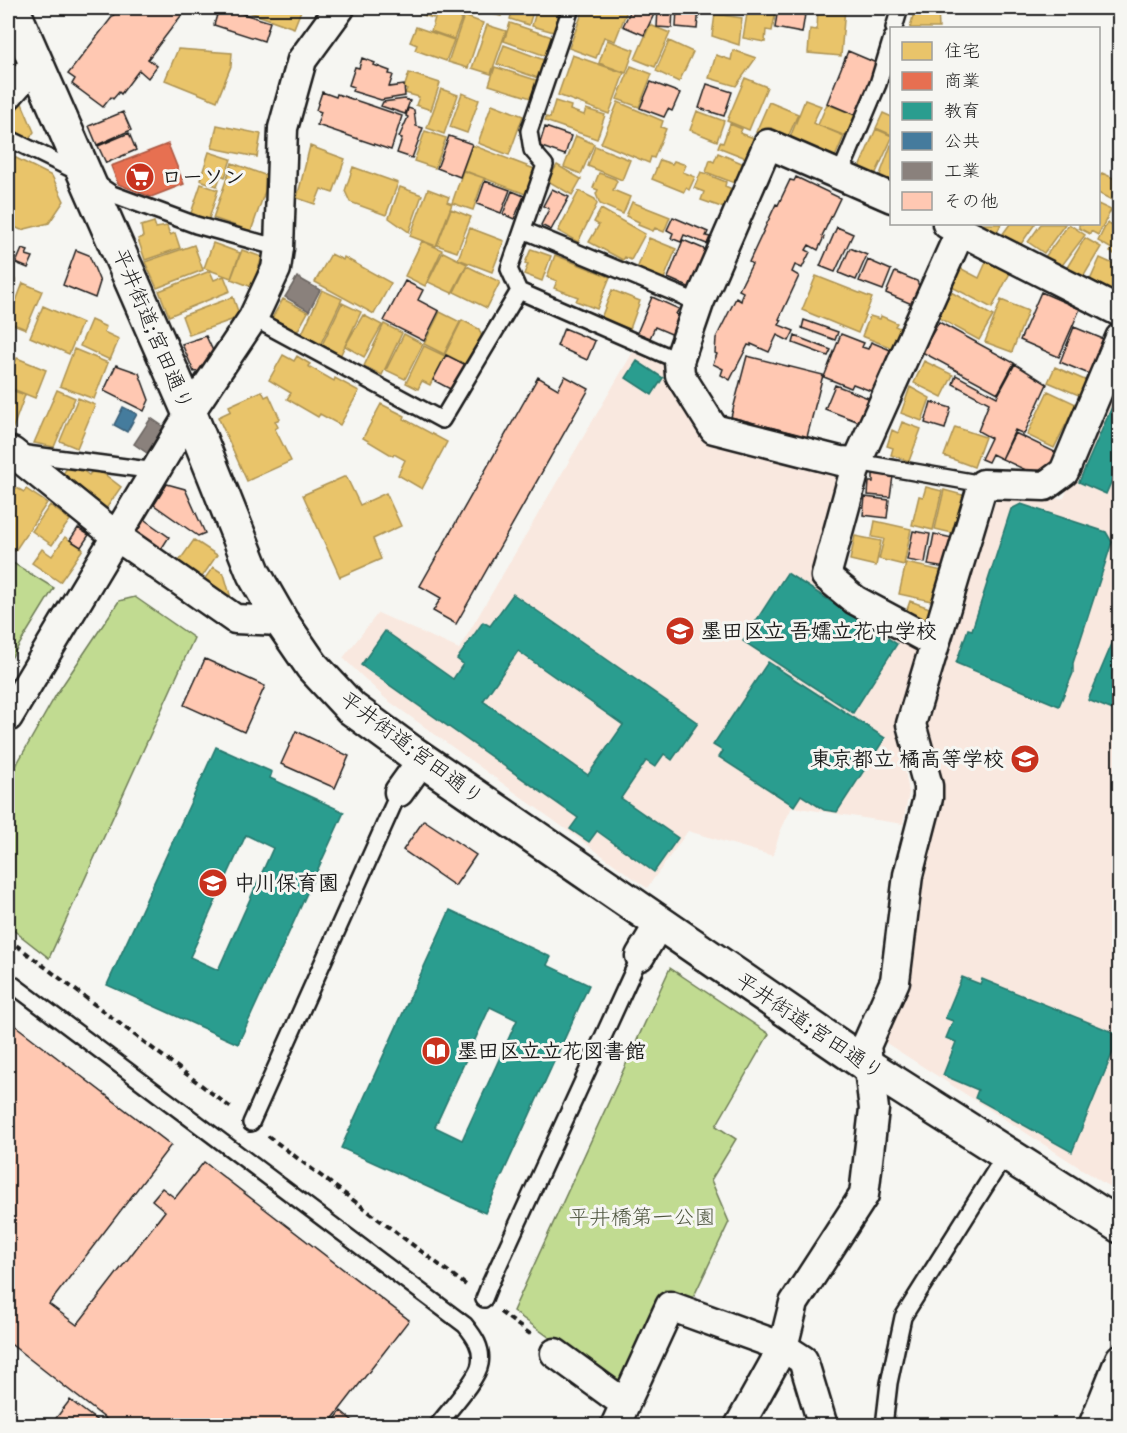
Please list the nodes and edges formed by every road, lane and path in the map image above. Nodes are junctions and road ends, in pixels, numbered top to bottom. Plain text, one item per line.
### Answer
1 (12, 8) edge
2 (340, 8) edge
3 (571, 8) edge
4 (900, 8) edge
5 (894, 27) edge
6 (890, 42) edge
7 (36, 63) junction
8 (8, 95) edge
9 (8, 138) edge
10 (840, 174) junction
11 (86, 176) junction
12 (890, 198) edge
13 (954, 227) edge
14 (523, 230) junction
15 (279, 248) junction
16 (519, 291) junction
17 (699, 303) junction
18 (1119, 312) edge
19 (253, 318) junction
20 (1119, 338) edge
21 (679, 361) junction
22 (190, 414) junction
23 (9, 455) edge
24 (857, 462) junction
25 (156, 471) junction
26 (983, 484) junction
27 (116, 536) junction
28 (281, 621) junction
29 (935, 643) junction
30 (8, 717) edge
31 (422, 760) junction
32 (399, 792) joint
33 (659, 924) junction
34 (8, 939) edge
35 (640, 956) joint
36 (8, 981) edge
37 (868, 1066) junction
38 (251, 1123) junction
39 (1005, 1155) junction
40 (1119, 1226) edge
41 (484, 1299) junction
42 (783, 1347) junction
43 (555, 1353) joint
44 (1119, 1359) edge
45 (620, 1415) edge
46 (437, 1425) edge
47 (739, 1425) edge
48 (823, 1425) edge
49 (884, 1425) edge
50 (1092, 1425) edge

1 - 7 street, 平井街道;宮田通り
2 - 15 street
3 - 14 lane
4 - 5 lane
6 - 10 lane
7 - 8 street
7 - 11 street, 平井街道;宮田通り
9 - 11 lane
10 - 12 street
10 - 17 street
11 - 15 lane
11 - 22 street, 平井街道;宮田通り
13 - 18 street
13 - 24 street
14 - 16 lane
14 - 17 lane
15 - 19 street
16 - 19 lane
16 - 21 lane
17 - 21 street
19 - 22 street
20 - 26 street
21 - 24 street
22 - 25 street
22 - 28 street, 平井街道;宮田通り
23 - 25 lane
23 - 27 street
24 - 26 lane
24 - 29 street
25 - 27 street
26 - 29 street
27 - 28 street
27 - 30 street
28 - 31 street, 平井街道;宮田通り
29 - 37 street
31 - 32 street
31 - 33 street, 平井街道;宮田通り
32 - 38 lane
33 - 35 street
33 - 37 street, 平井街道;宮田通り
34 - 38 path
35 - 41 lane
36 - 46 lane
37 - 39 street, 平井街道;宮田通り
37 - 42 street
38 - 41 path
39 - 40 street, 平井街道;宮田通り
39 - 49 lane
41 - 43 path
42 - 45 street
42 - 47 street
42 - 48 street
43 - 45 street
44 - 50 street

